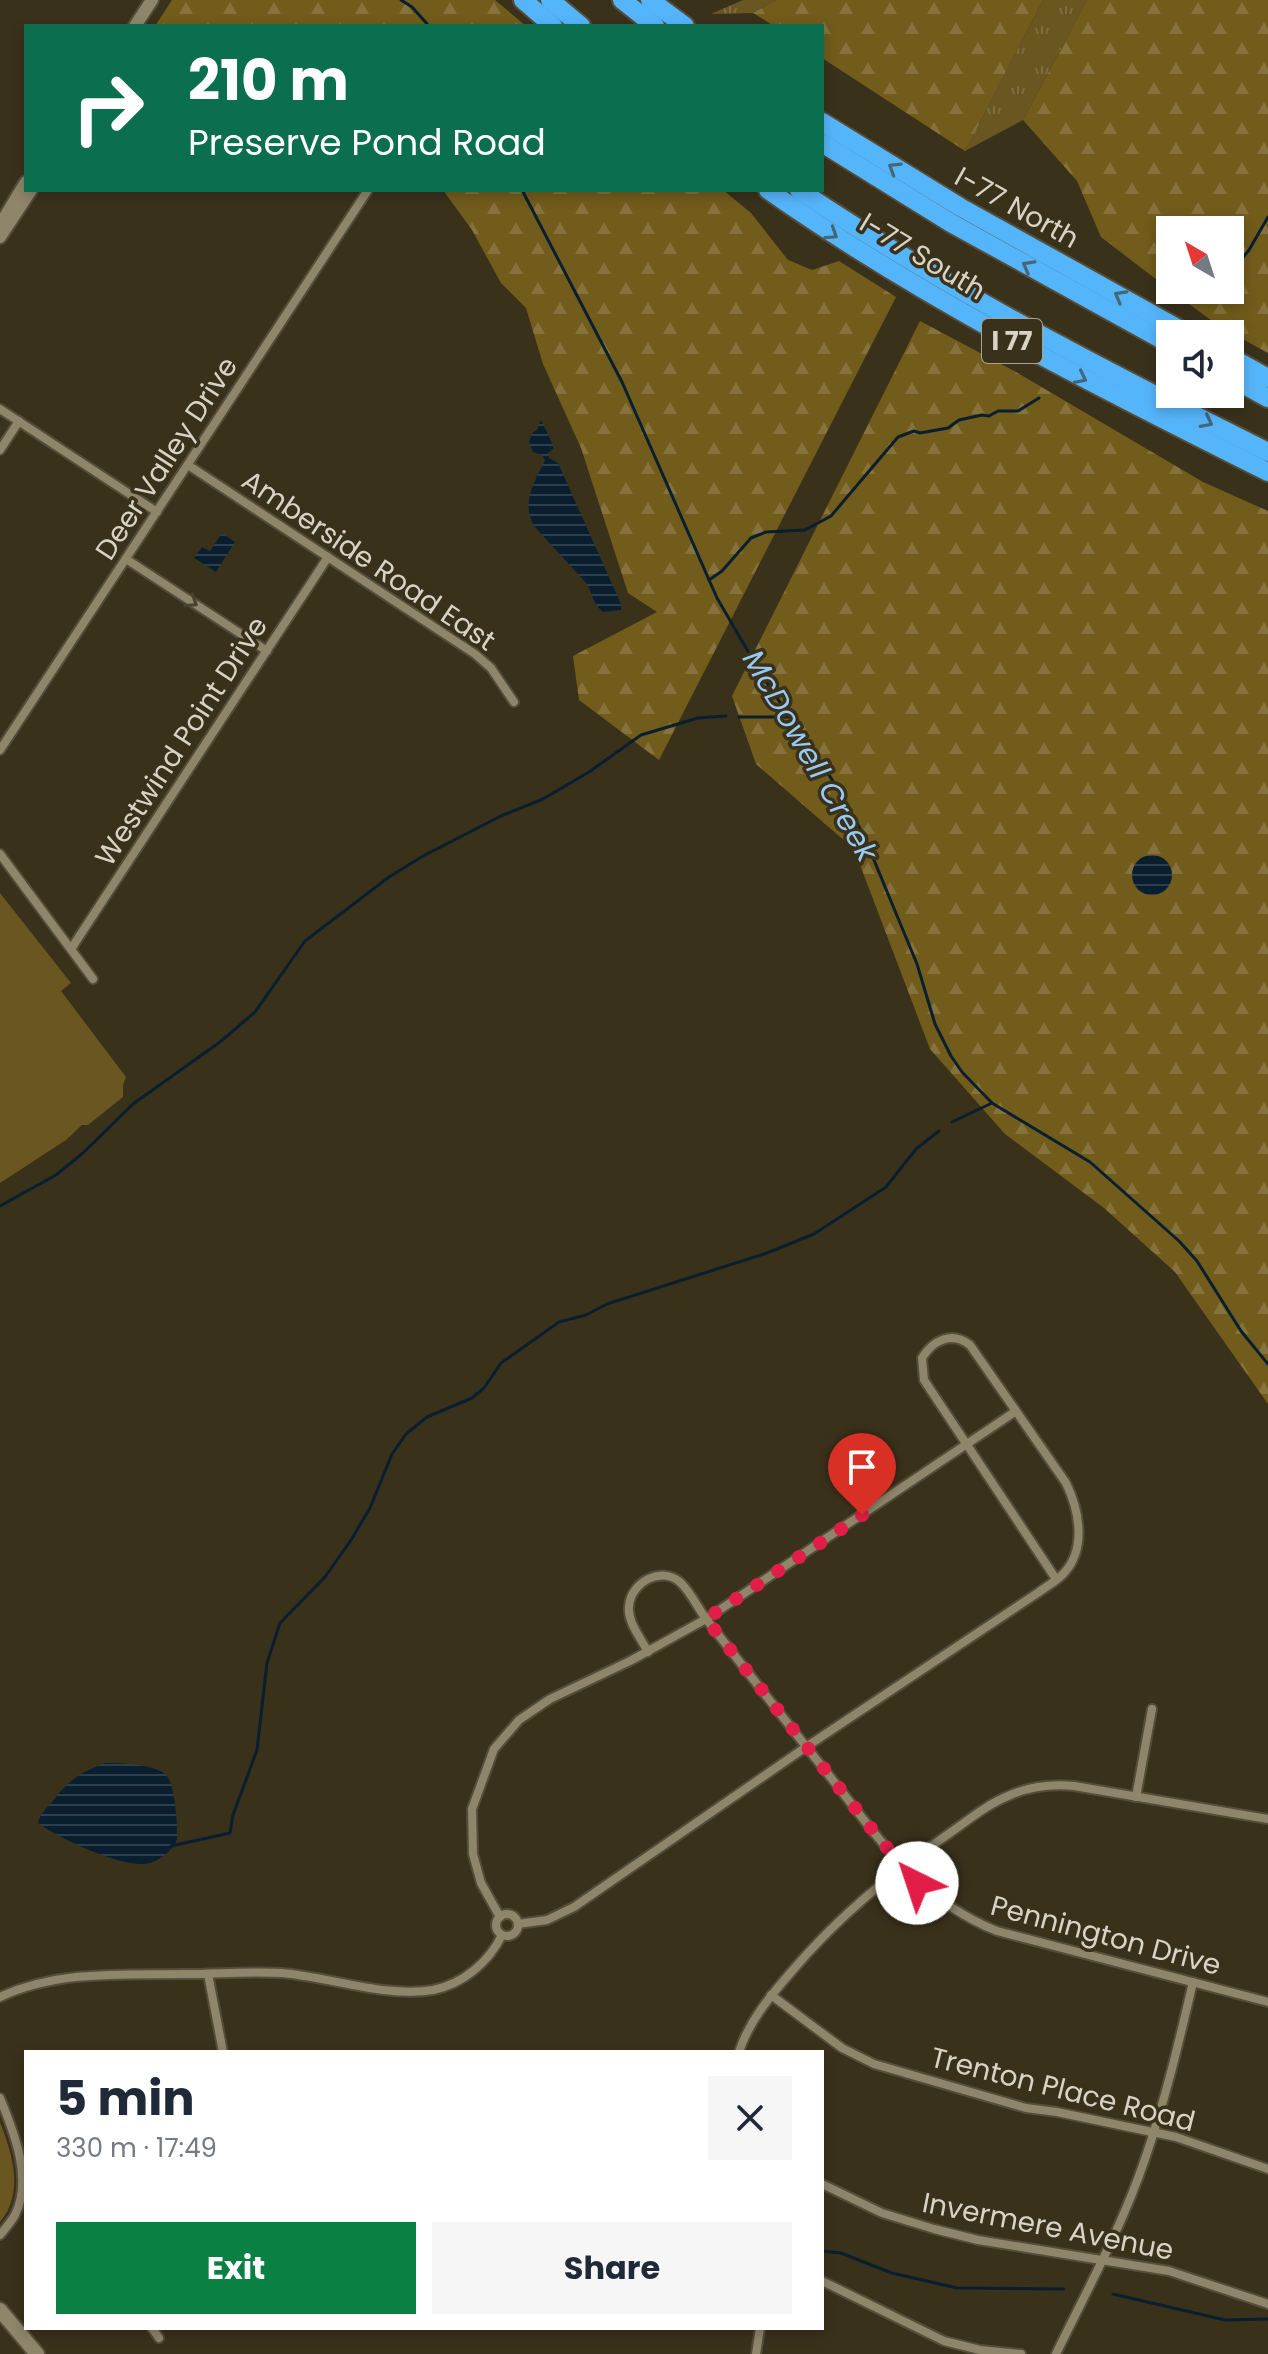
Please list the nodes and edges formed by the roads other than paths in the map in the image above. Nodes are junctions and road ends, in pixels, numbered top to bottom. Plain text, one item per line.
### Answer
1 (152, 0) edge
2 (523, 0) edge
3 (550, 0) edge
4 (622, 0) edge
5 (650, 0) edge
6 (136, 24) edge
7 (551, 24) edge
8 (579, 24) edge
9 (652, 24) edge
10 (682, 24) edge
11 (824, 123) edge
12 (824, 144) edge
13 (24, 185) edge
14 (30, 192) edge
15 (367, 192) edge
16 (771, 192) edge
17 (802, 192) edge
18 (0, 225) edge
19 (0, 237) edge
20 (1163, 320) edge
21 (1156, 336) edge
22 (1244, 365) edge
23 (1268, 378) edge
24 (1244, 384) edge
25 (1268, 396) edge
26 (0, 409) edge
27 (19, 421) junction
28 (0, 450) edge
29 (1268, 452) edge
30 (188, 465) junction
31 (1268, 472) edge
32 (157, 512) junction
33 (328, 557) junction
34 (126, 559) junction
35 (267, 651) junction
36 (514, 702) dead end
37 (0, 750) edge
38 (0, 854) edge
39 (71, 949) junction
40 (93, 979) dead end
41 (1016, 1411) junction
42 (967, 1445) junction
43 (1056, 1579) junction
44 (706, 1619) junction
45 (648, 1652) junction
46 (1152, 1709) dead end
47 (806, 1747) junction
48 (1136, 1797) junction
49 (1268, 1819) edge
50 (902, 1866) junction
51 (500, 1917) junction
52 (518, 1924) junction
53 (502, 1935) junction
54 (208, 1974) junction
55 (1193, 1982) junction
56 (771, 1995) junction
57 (0, 1997) edge
58 (1268, 2002) edge
59 (223, 2050) edge
60 (740, 2050) edge
61 (0, 2098) edge
62 (1153, 2131) junction
63 (1268, 2169) edge
64 (824, 2185) edge
65 (23, 2199) edge
66 (0, 2235) edge
67 (1102, 2260) junction
68 (824, 2282) edge
69 (1268, 2304) edge
70 (0, 2310) edge
71 (153, 2330) edge
72 (760, 2330) edge
73 (159, 2338) dead end
74 (37, 2354) edge
75 (756, 2354) edge
76 (1021, 2354) edge
77 (1056, 2354) edge

1 - 6 street
2 - 7 highway
3 - 8 highway
4 - 9 highway
5 - 10 highway
20 -> 11 highway, I-77 North
21 -> 12 highway, I 77
13 - 18 street
14 - 19 street
15 - 30 street, Deer Valley Drive
16 -> 31 highway, I-77 South / I 77
17 -> 29 highway, I 77
22 - 23 highway
24 - 25 highway
26 - 27 street
27 - 28 street
27 - 32 street
30 - 32 street, Deer Valley Drive
30 - 33 street, Amberside Road East
32 - 34 street, Deer Valley Drive
33 - 35 street, Westwind Point Drive
33 - 36 street, Amberside Road East
34 -> 35 street
34 - 37 street, Deer Valley Drive
35 - 39 street, Westwind Point Drive
38 - 39 street
39 - 40 street
41 - 42 street
41 - 42 street
41 - 43 street
42 - 43 street
42 - 44 street
43 - 47 street
44 - 45 street
44 - 45 street, Pennington Drive
44 - 47 street, Pennington Drive
45 - 51 street
46 - 48 street
47 - 50 street, Pennington Drive
47 - 52 street
48 - 49 street
48 - 50 street
50 - 55 street, Pennington Drive
50 - 56 street
51 - 52 street
51 - 53 street
52 - 53 street
53 - 54 street
54 - 57 street
54 - 59 street
55 - 58 street, Pennington Drive
55 - 62 street
56 - 60 street
56 - 62 street, Trenton Place Road
61 - 65 street
62 - 63 street, Trenton Place Road
62 - 67 street
64 - 67 street, Invermere Avenue
65 - 66 street
67 - 69 street, Invermere Avenue
67 - 77 street
68 - 76 street
70 - 74 main road
71 - 73 street
72 - 75 street

